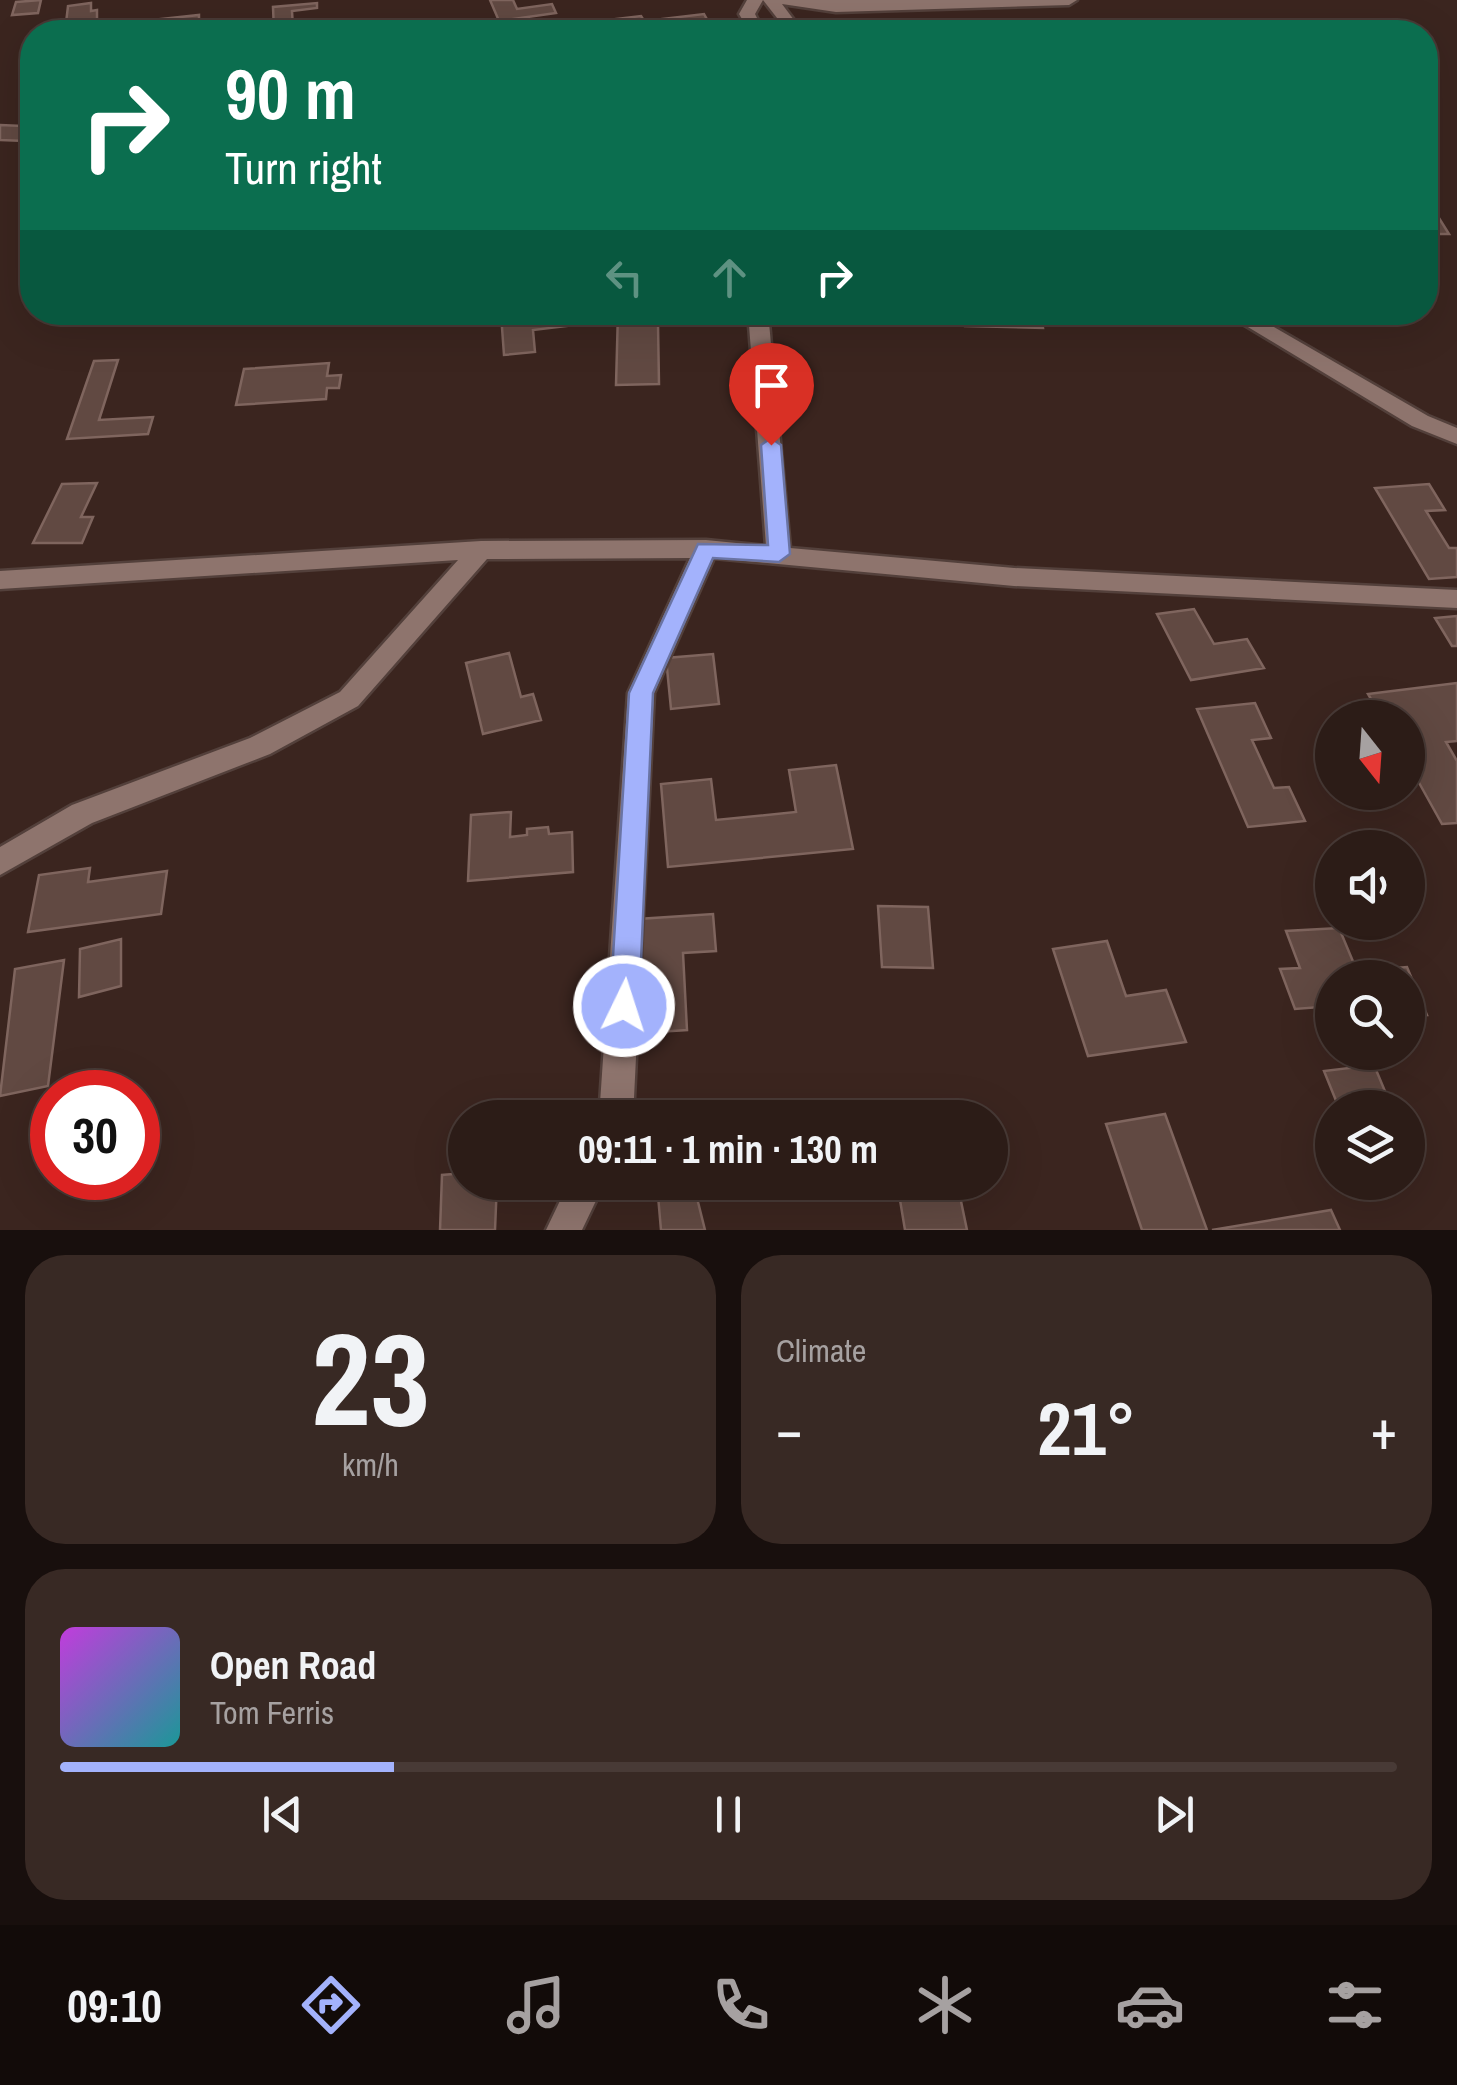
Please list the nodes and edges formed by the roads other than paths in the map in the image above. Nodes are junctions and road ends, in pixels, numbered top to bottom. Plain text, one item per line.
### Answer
1 (771, 0) edge
2 (784, 0) edge
3 (1069, 0) edge
4 (787, 20) edge
5 (759, 325) edge
6 (1254, 325) edge
7 (1457, 437) edge
8 (706, 549) junction
9 (481, 550) junction
10 (779, 554) junction
11 (0, 580) edge
12 (1457, 599) edge
13 (0, 862) edge
14 (617, 1100) edge
15 (579, 1200) edge
16 (563, 1230) edge

1 - 4 street
2 - 3 street
5 - 10 street
6 - 7 street
8 - 9 street
8 - 10 street
8 - 14 street
9 - 11 street
9 - 13 street
10 - 12 street
15 - 16 street

